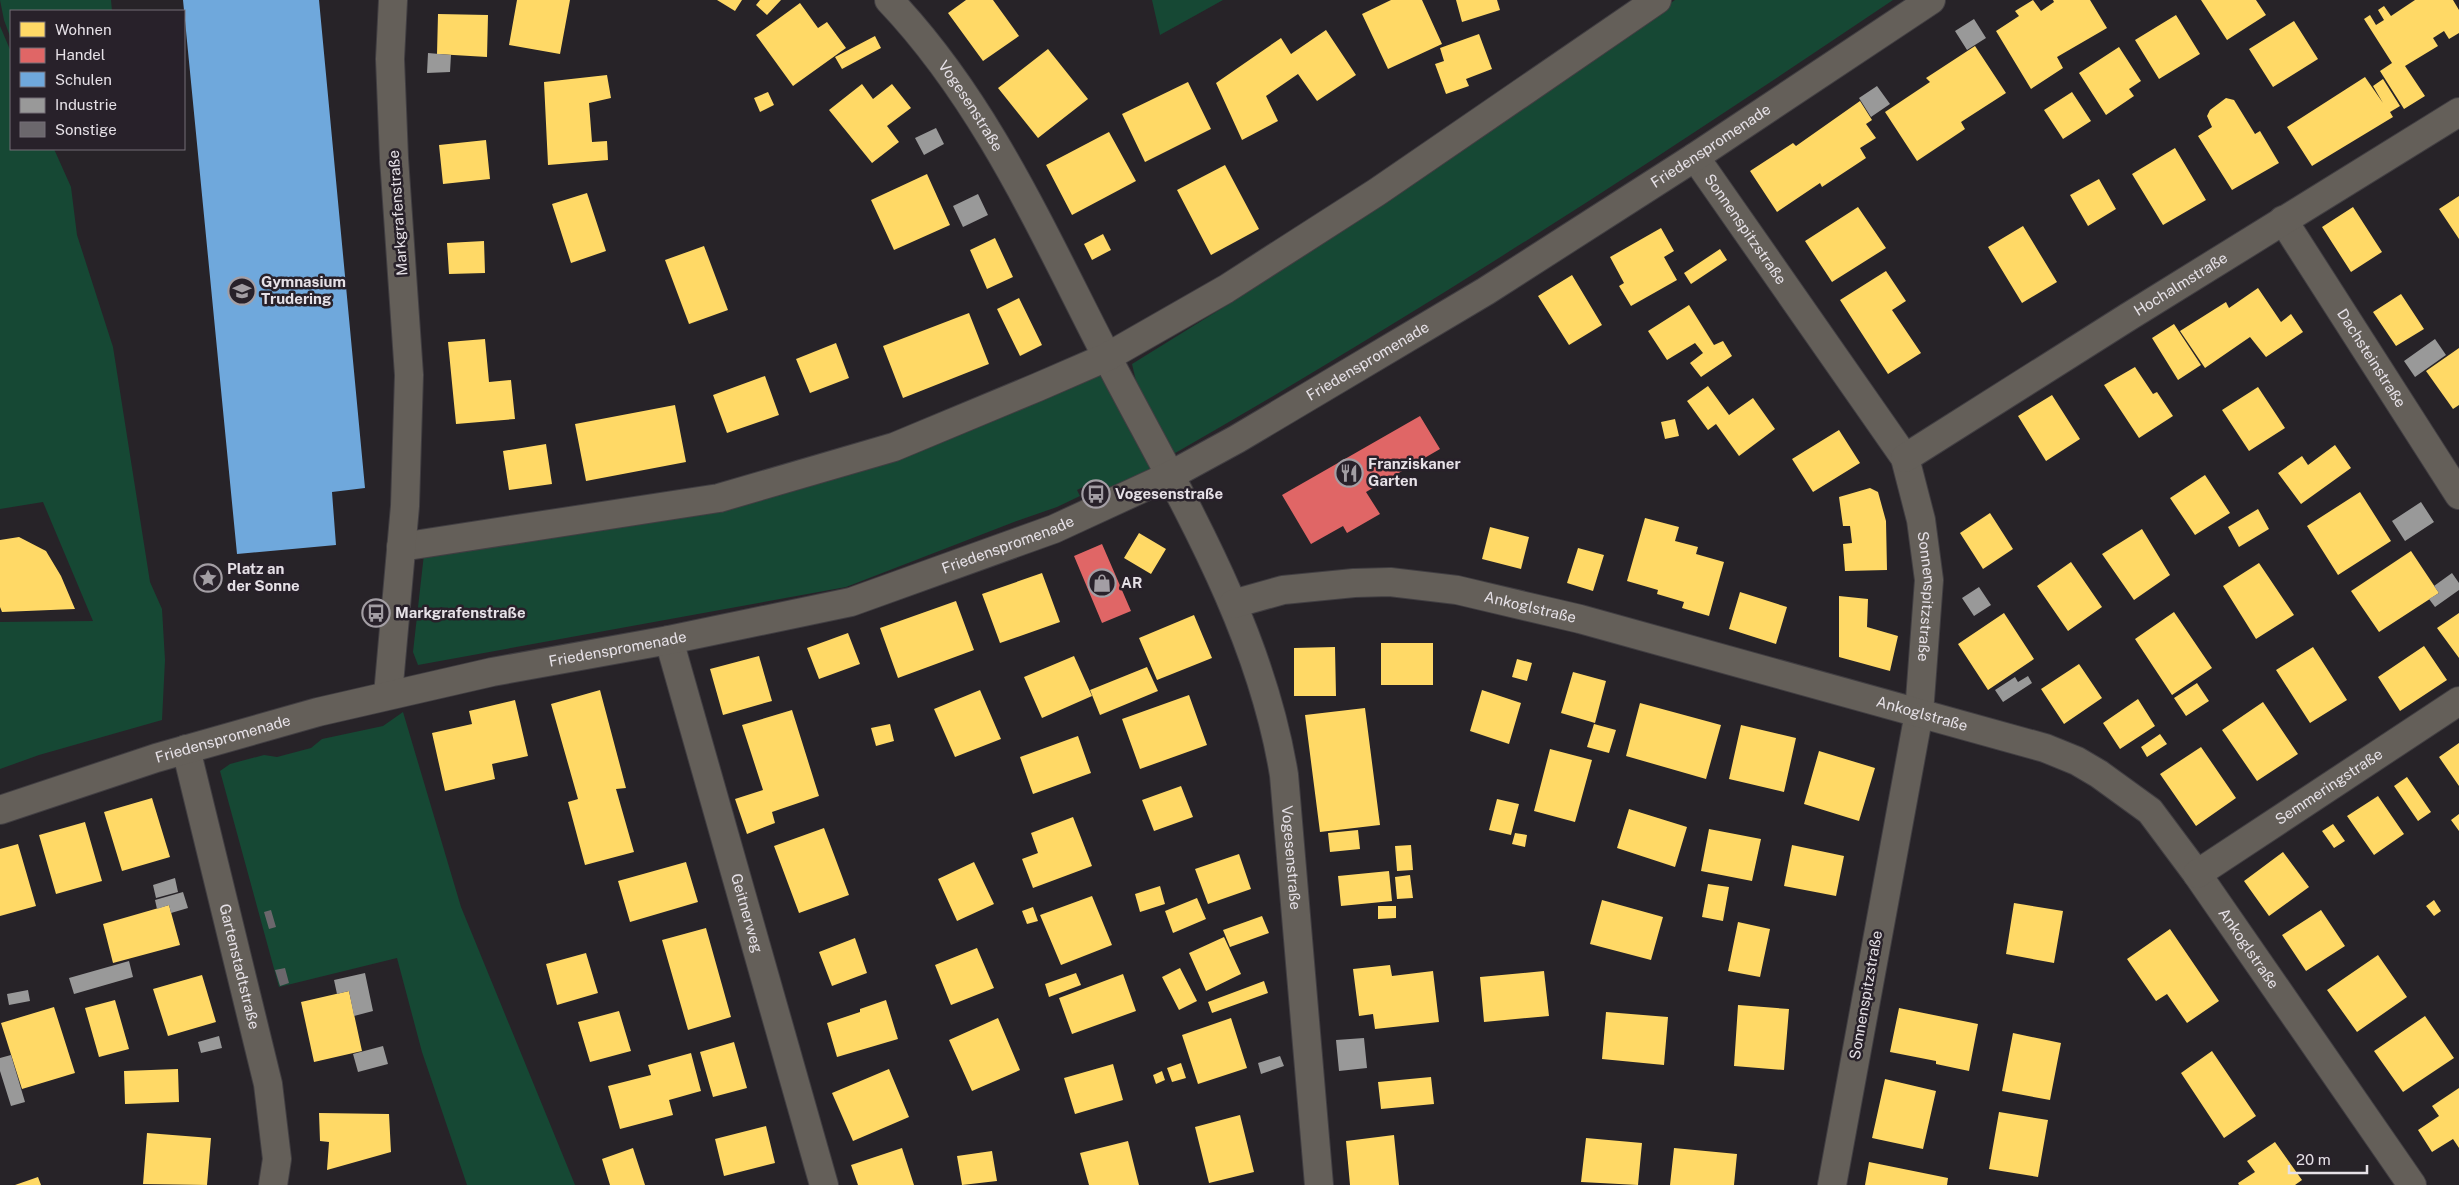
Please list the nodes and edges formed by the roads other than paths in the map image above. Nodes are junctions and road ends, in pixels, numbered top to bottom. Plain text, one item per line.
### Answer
1 (393, 0) edge
2 (888, 0) edge
3 (1657, 0) edge
4 (1931, 0) edge
5 (2459, 112) edge
6 (1695, 156) junction
7 (2284, 220) junction
8 (1107, 357) junction
9 (1905, 458) junction
10 (1171, 475) junction
11 (2459, 495) edge
12 (401, 547) junction
13 (1233, 604) junction
14 (669, 640) junction
15 (388, 695) junction
16 (2459, 701) edge
17 (1919, 713) junction
18 (186, 749) junction
19 (0, 810) edge
20 (2197, 874) junction
21 (274, 1185) edge
22 (824, 1185) edge
23 (1319, 1185) edge
24 (1832, 1185) edge
25 (2412, 1185) edge

1 - 12 street, Markgrafenstraße
2 - 8 street, Vogesenstraße
3 - 8 street
4 - 6 street, Friedenspromenade
5 - 7 street, Hochalmstraße
6 - 9 street, Sonnenspitzstraße
6 - 10 street, Friedenspromenade
7 - 9 street, Hochalmstraße
7 - 11 street, Dachsteinstraße
8 - 10 street, Vogesenstraße
8 - 12 street
9 - 17 street, Sonnenspitzstraße
10 - 13 street, Vogesenstraße
10 - 14 street, Friedenspromenade
12 - 15 street, Markgrafenstraße
13 - 17 street, Ankoglstraße
13 - 23 street, Vogesenstraße
14 - 15 street, Friedenspromenade
14 - 22 street, Geitnerweg
15 - 18 street, Friedenspromenade
16 - 20 street, Semmeringstraße
17 - 20 street, Ankoglstraße
17 - 24 street, Sonnenspitzstraße
18 - 19 street, Friedenspromenade
18 - 21 street, Gartenstadtstraße
20 - 25 street, Ankoglstraße

